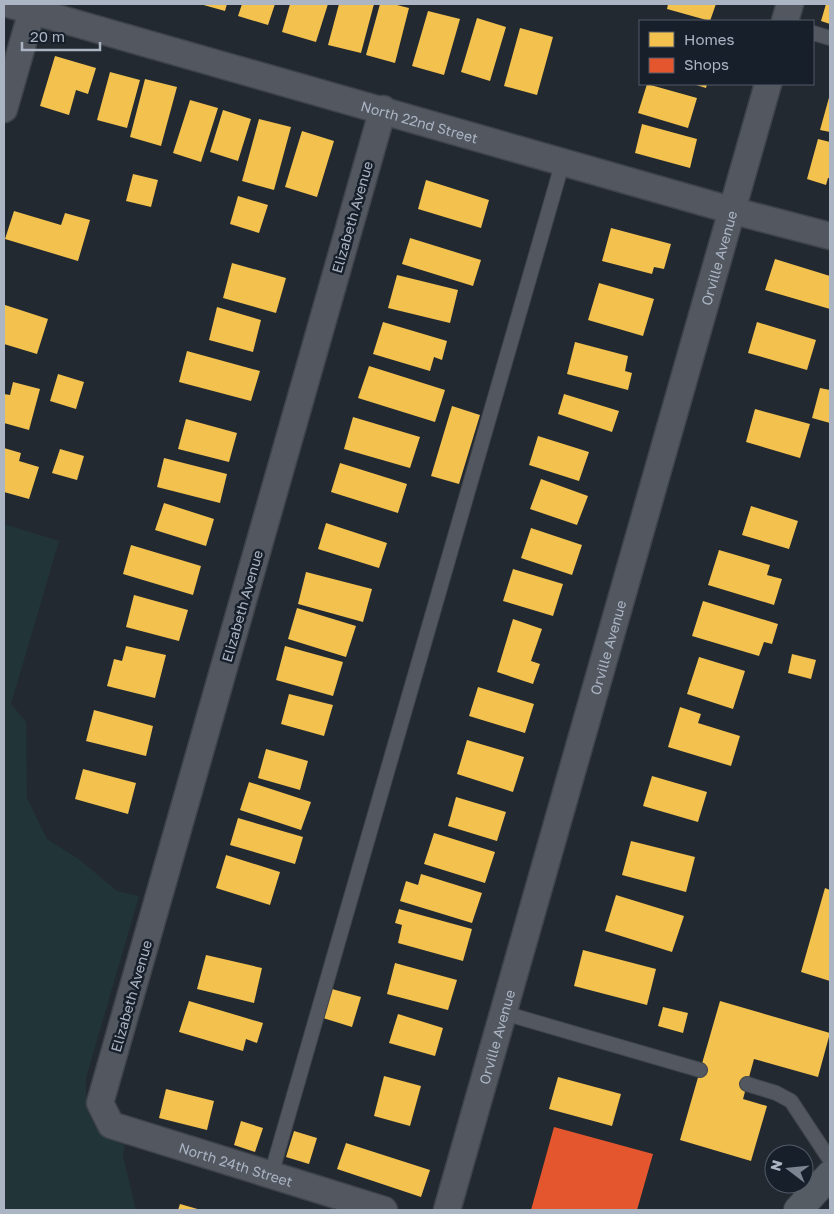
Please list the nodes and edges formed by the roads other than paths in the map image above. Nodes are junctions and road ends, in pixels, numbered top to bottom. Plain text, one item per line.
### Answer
1 (790, 4) edge
2 (20, 7) edge
3 (785, 20) edge
4 (814, 33) edge
5 (830, 38) edge
6 (768, 85) edge
7 (383, 109) junction
8 (4, 110) edge
9 (563, 162) junction
10 (734, 211) junction
11 (830, 236) edge
12 (504, 1013) junction
13 (700, 1070) dead end
14 (747, 1084) dead end
15 (100, 1103) joint
16 (830, 1160) edge
17 (271, 1175) junction
18 (830, 1175) edge
19 (384, 1210) edge
20 (447, 1210) edge
21 (798, 1210) edge

1 - 3 street
2 - 7 street, North 22nd Street
2 - 8 street
4 - 5 lane
6 - 10 street, Orville Avenue
7 - 9 street, North 22nd Street
7 - 15 street, Elizabeth Avenue
9 - 10 street, North 22nd Street
9 - 17 lane
10 - 11 street, North 22nd Street
10 - 12 street, Orville Avenue
12 - 13 lane
12 - 20 street, Orville Avenue
14 - 16 lane
15 - 17 street, North 24th Street
17 - 19 street, North 24th Street
18 - 21 main road

